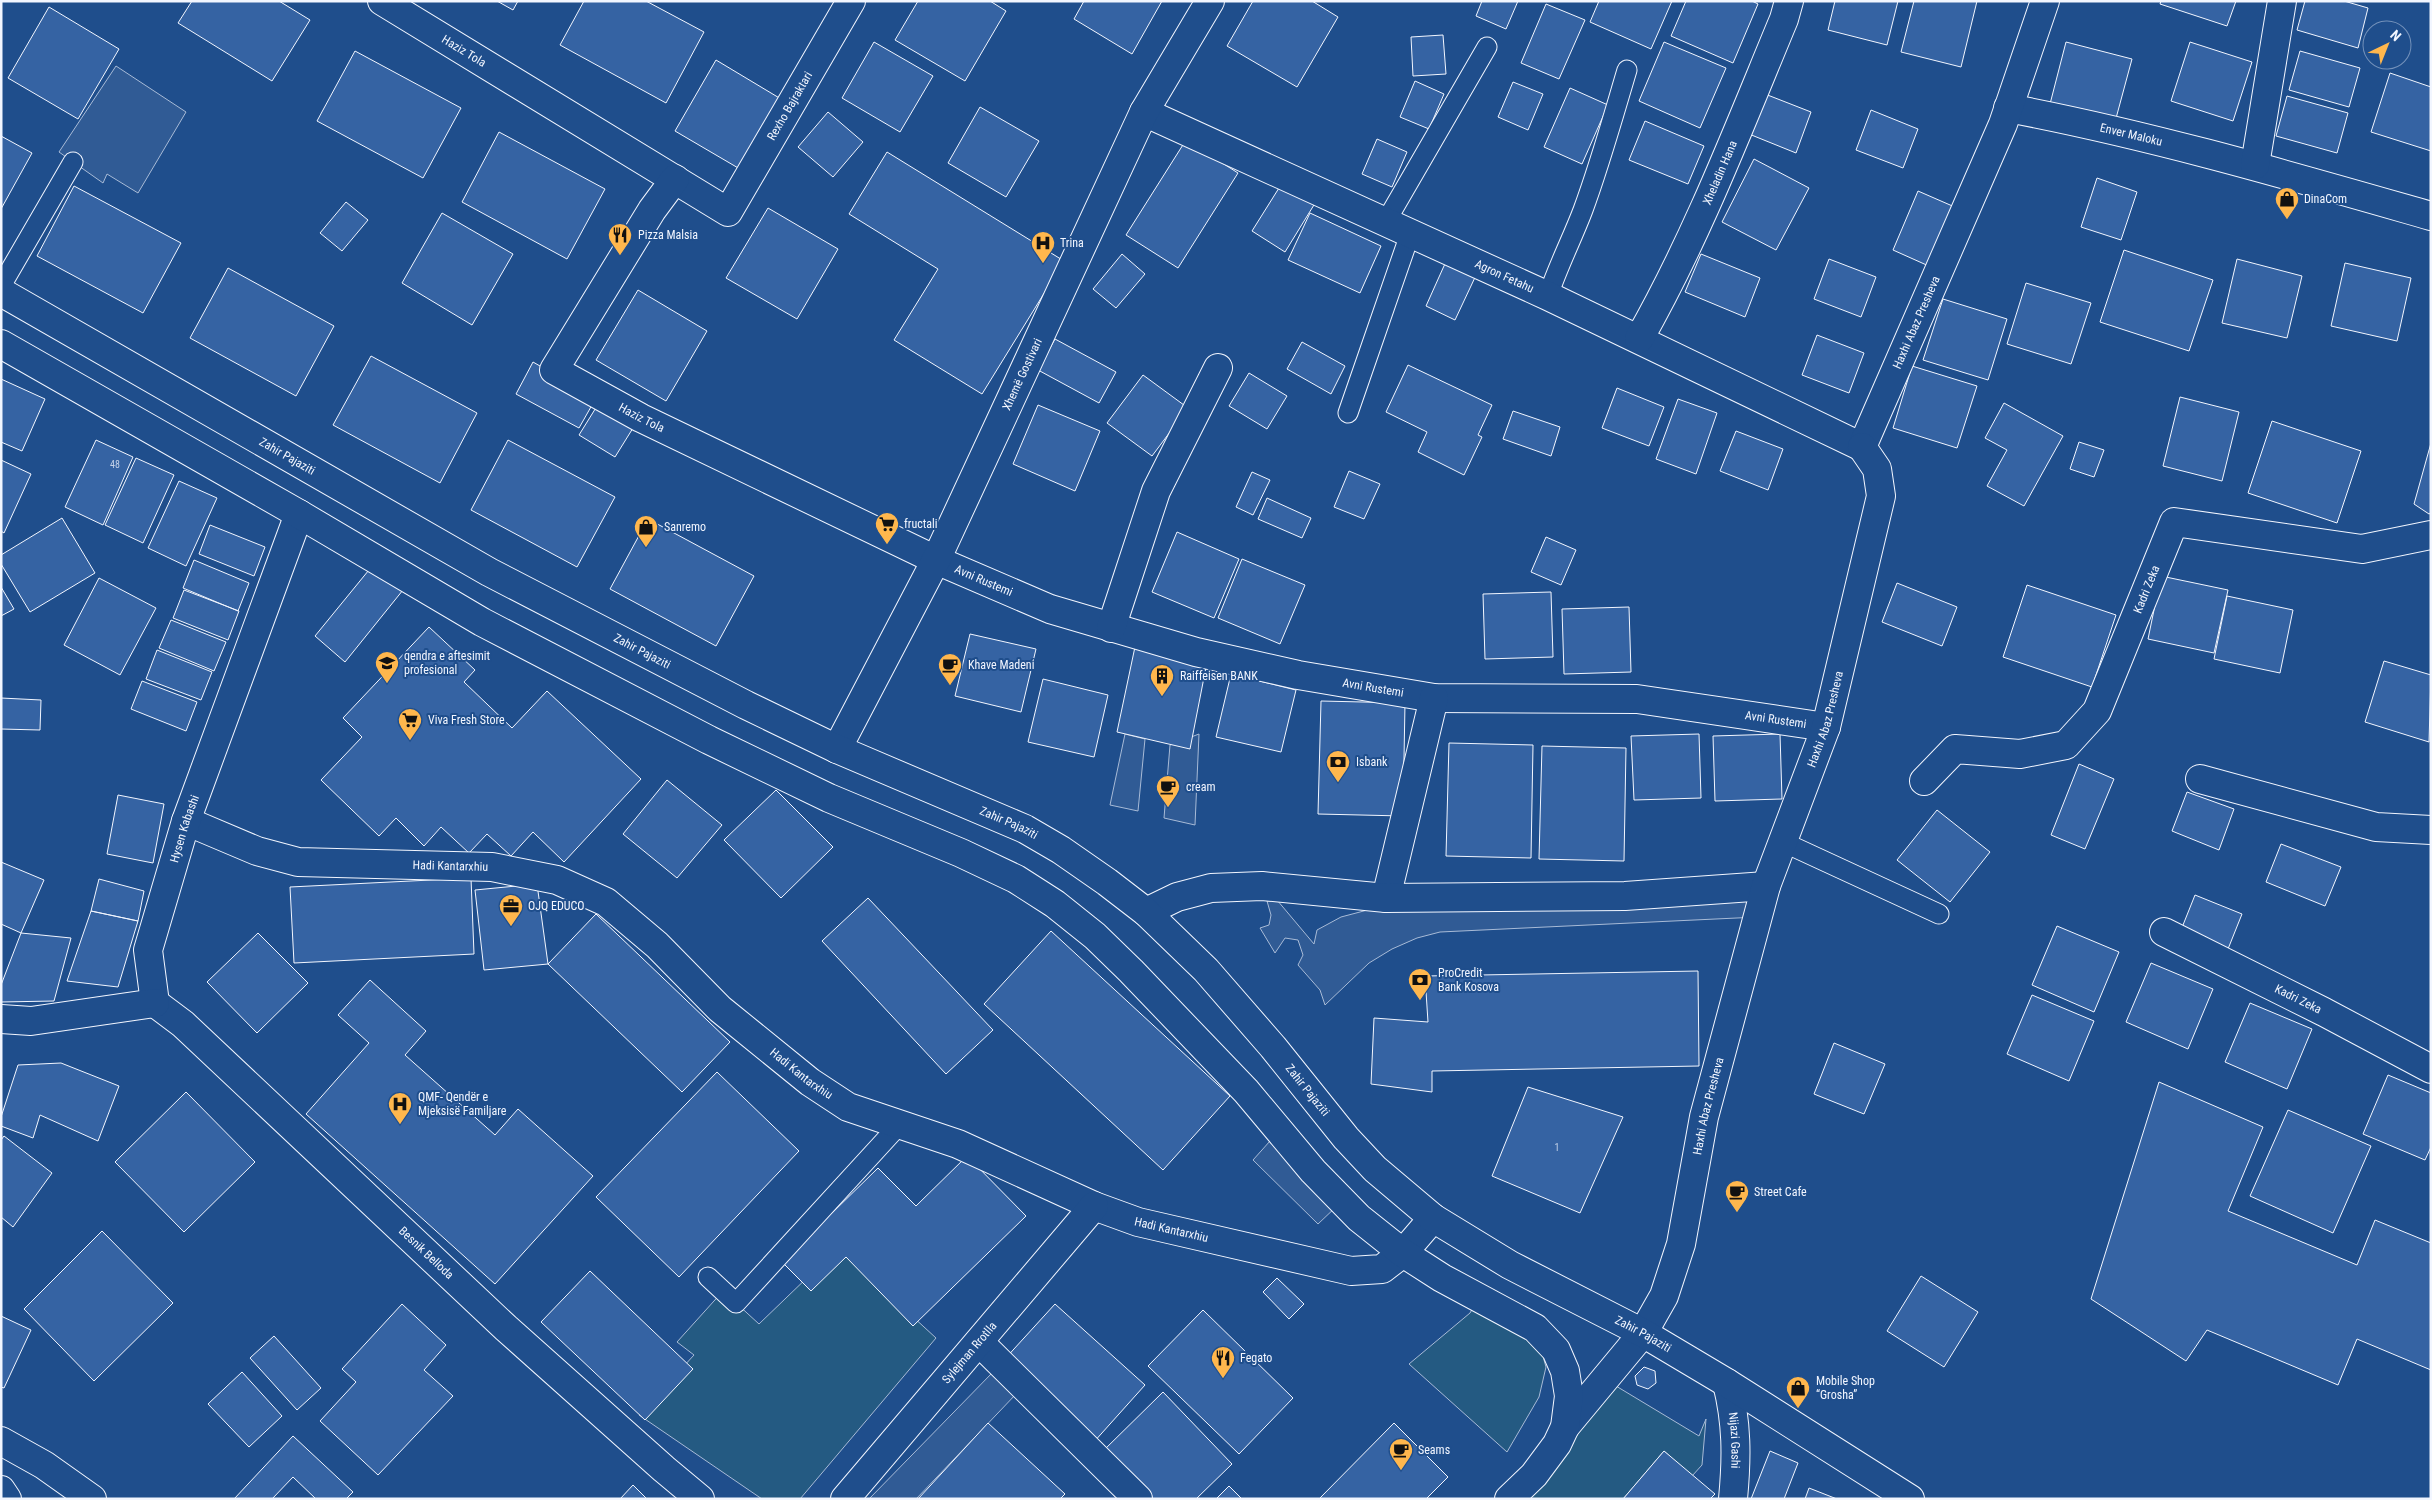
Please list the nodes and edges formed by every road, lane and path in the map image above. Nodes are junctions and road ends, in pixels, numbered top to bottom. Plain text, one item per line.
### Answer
1 (382, 1) edge
2 (851, 1) edge
3 (1210, 1) edge
4 (1789, 1) edge
5 (2045, 1) edge
6 (2282, 1) edge
7 (1487, 47) dead end
8 (1627, 70) dead end
9 (2008, 108) junction
10 (1144, 112) junction
11 (73, 162) dead end
12 (2255, 165) junction
13 (675, 179) junction
14 (728, 212) joint
15 (2431, 216) edge
16 (1385, 223) junction
17 (1410, 234) junction
18 (1, 286) edge
19 (1, 292) edge
20 (1548, 296) junction
21 (1639, 339) junction
22 (1, 344) edge
23 (1218, 368) dead end
24 (1348, 412) dead end
25 (1862, 447) junction
26 (299, 514) junction
27 (2431, 535) edge
28 (936, 560) junction
29 (1111, 628) junction
30 (1434, 698) junction
31 (1826, 727) junction
32 (837, 749) junction
33 (2200, 779) dead end
34 (1924, 781) dead end
35 (186, 821) junction
36 (2431, 830) edge
37 (1783, 842) junction
38 (1766, 886) junction
39 (1386, 898) junction
40 (1146, 912) junction
41 (1939, 914) dead end
42 (2164, 932) dead end
43 (155, 1003) junction
44 (1, 1019) edge
45 (2431, 1069) edge
46 (900, 1124) junction
47 (1094, 1206) junction
48 (1433, 1218) junction
49 (1403, 1253) junction
50 (708, 1277) dead end
51 (1643, 1333) junction
52 (979, 1342) junction
53 (1726, 1382) junction
54 (1565, 1427) junction
55 (1, 1441) edge
56 (1, 1490) edge
57 (7, 1499) edge
58 (92, 1499) edge
59 (700, 1499) edge
60 (845, 1499) edge
61 (1138, 1499) edge
62 (1509, 1499) edge
63 (1733, 1499) edge
64 (1910, 1499) edge

1 - 13 street, Haziz Tola
2 - 14 street, Rexho Bajraktari
3 - 10 street, Xhemë Gostivari
4 - 21 street, Xheladin Hana
5 - 9 street, Haxhi Abaz Presheva
6 - 12 street
7 - 16 lane
8 - 20 lane
9 - 12 street, Enver Maloku
9 - 25 street, Haxhi Abaz Presheva
10 - 16 street, Agron Fetahu
10 - 28 street, Xhemë Gostivari
11 - 18 lane
12 - 15 street, Enver Maloku
13 - 14 street, Haziz Tola
13 - 28 street, Haziz Tola
16 - 17 street, Agron Fetahu
17 - 20 street, Agron Fetahu
17 - 24 lane
19 - 32 street, Zahir Pajaziti
20 - 21 street, Agron Fetahu
21 - 25 street, Agron Fetahu
22 - 26 street
23 - 29 street
25 - 31 street, Haxhi Abaz Presheva
26 - 35 street, Hysen Kabashi
26 - 49 street
27 - 34 street, Kadri Zeka
28 - 29 street, Avni Rustemi
28 - 32 street, Xhemë Gostivari
29 - 30 street, Avni Rustemi
30 - 31 street, Avni Rustemi
30 - 39 street
31 - 37 street, Haxhi Abaz Presheva
32 - 40 street, Zahir Pajaziti
33 - 36 street
35 - 43 street, Hysen Kabashi
35 - 46 street, Hadi Kantarxhiu
37 - 38 street, Haxhi Abaz Presheva
37 - 41 lane
38 - 39 street
38 - 51 street, Haxhi Abaz Presheva
39 - 40 street
40 - 48 street, Zahir Pajaziti
42 - 45 street, Kadri Zeka
43 - 44 street
43 - 59 street, Besnik Belloda
46 - 47 street, Hadi Kantarxhiu
46 - 50 lane
47 - 49 street, Hadi Kantarxhiu
47 - 52 street, Sylejman Rrotlla
48 - 49 street, Hadi Kantarxhiu
48 - 51 street, Zahir Pajaziti
49 - 54 street
51 - 53 street, Zahir Pajaziti
51 - 54 street, Haxhi Abaz Presheva
52 - 60 street, Sylejman Rrotlla
52 - 61 street
53 - 63 street, Nijazi Gashi
53 - 64 street, Zahir Pajaziti
54 - 62 street
55 - 58 street
56 - 57 street

